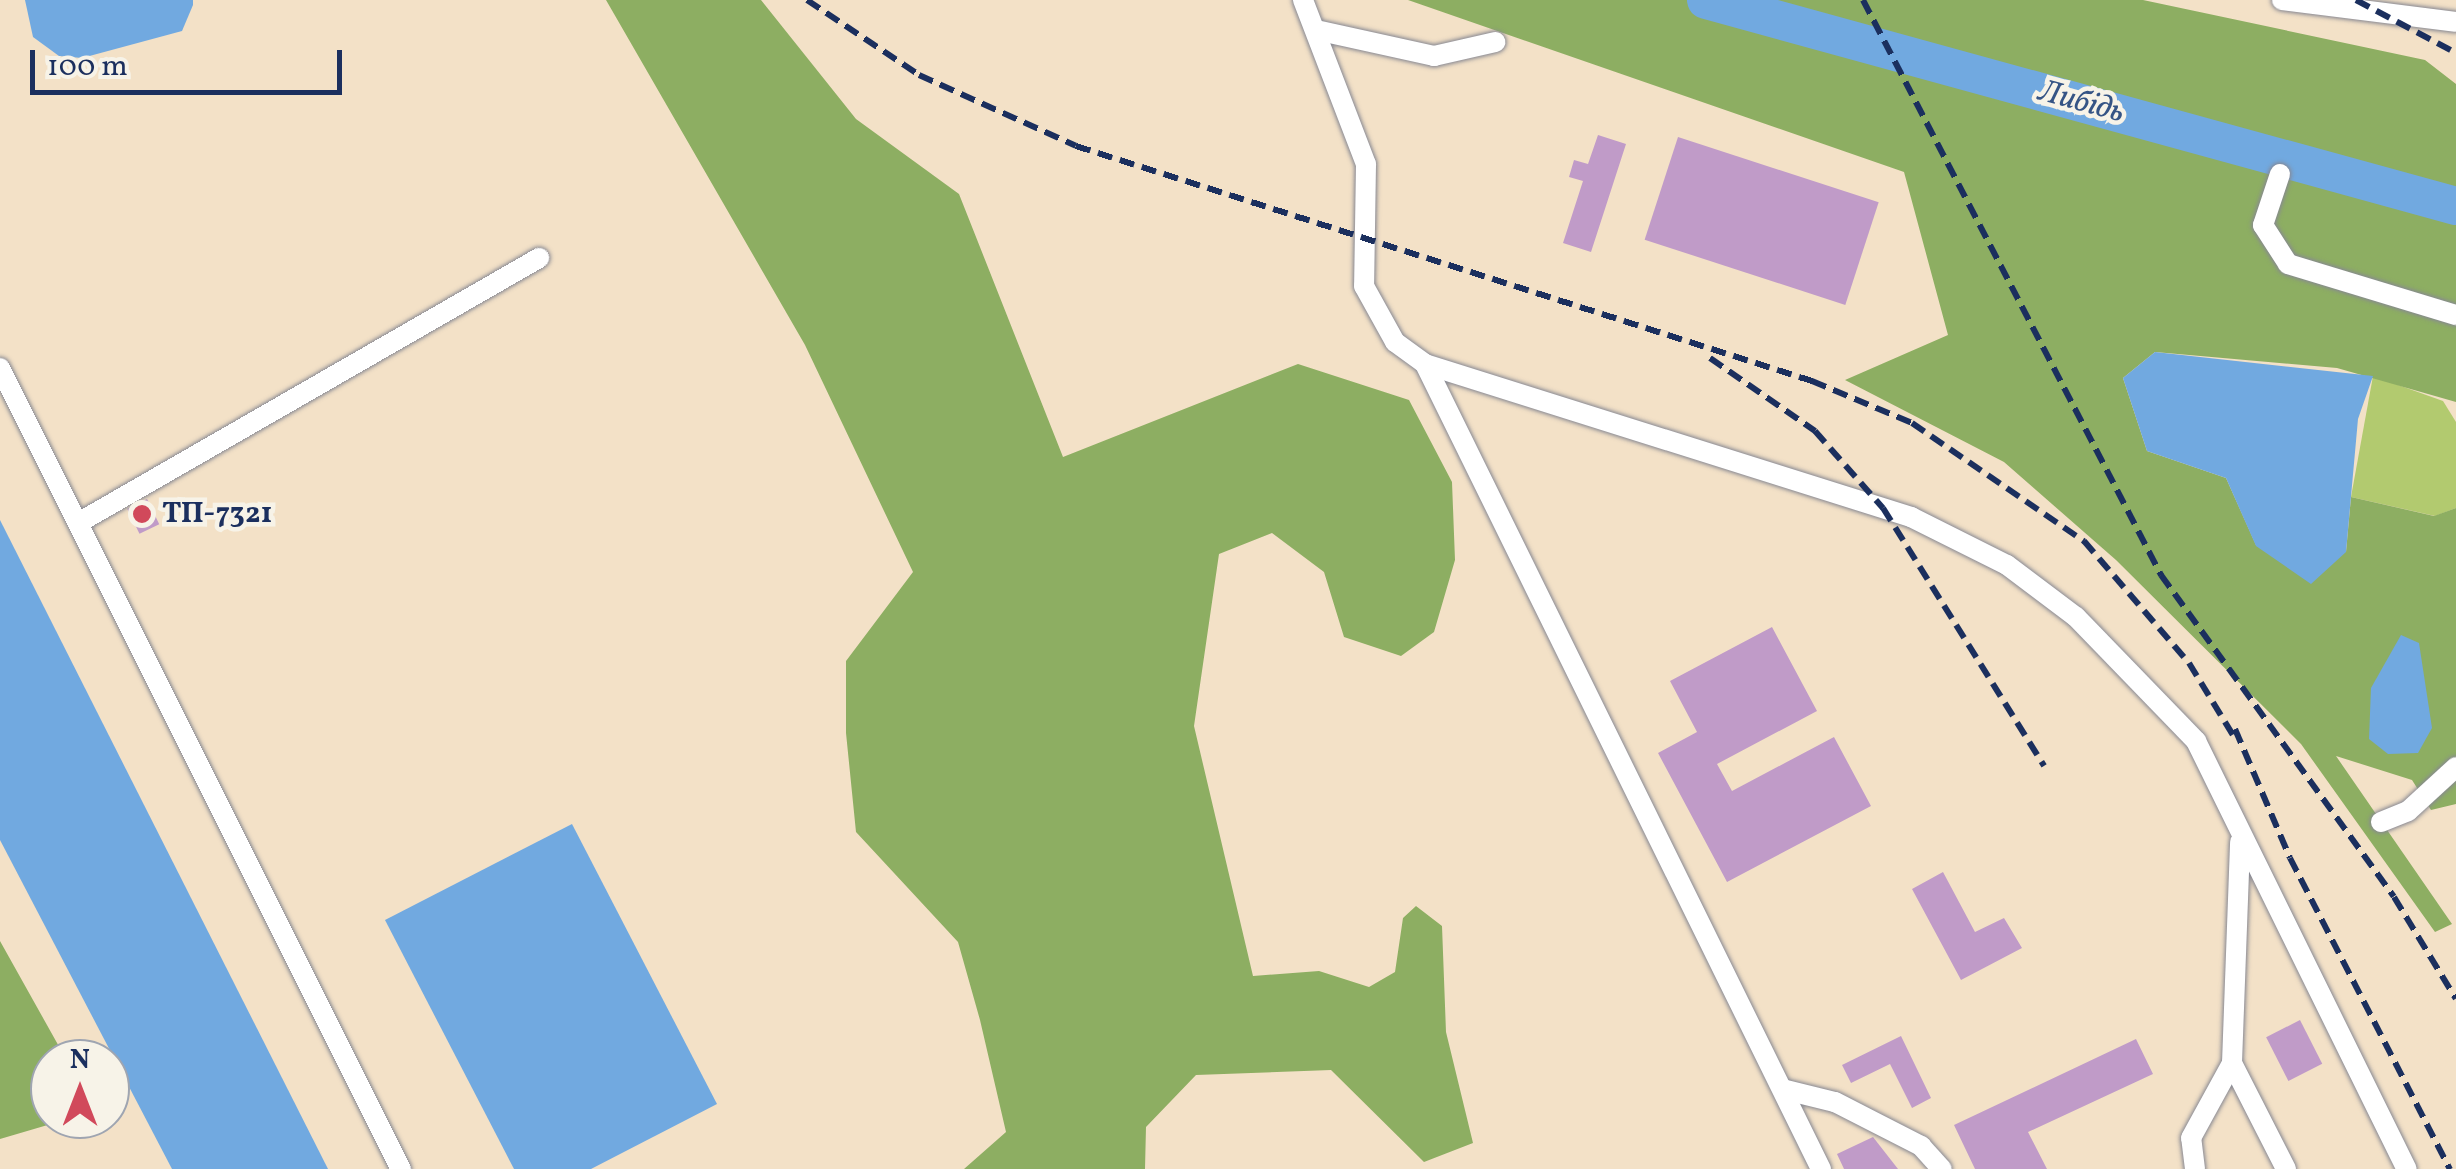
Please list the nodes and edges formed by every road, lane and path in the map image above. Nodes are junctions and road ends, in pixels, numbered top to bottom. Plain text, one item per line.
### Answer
1 (1303, 0) edge
2 (2282, 0) edge
3 (2456, 22) edge
4 (1316, 30) junction
5 (1495, 42) dead end
6 (2280, 174) dead end
7 (539, 258) dead end
8 (2456, 315) edge
9 (1425, 364) junction
10 (0, 368) edge
11 (78, 523) junction
12 (2456, 767) edge
13 (2381, 822) dead end
14 (2240, 835) junction
15 (2232, 1063) junction
16 (1786, 1090) junction
17 (401, 1169) edge
18 (1822, 1169) edge
19 (1942, 1169) edge
20 (2195, 1169) edge
21 (2286, 1169) edge
22 (2407, 1169) edge

1 - 4 street
2 - 3 street
4 - 5 street
4 - 9 street
6 - 8 street
7 - 11 street
9 - 14 street
9 - 16 street
10 - 11 street
11 - 17 street
12 - 13 street
14 - 15 street
14 - 22 street
15 - 20 street
15 - 21 street
16 - 18 street
16 - 19 street

